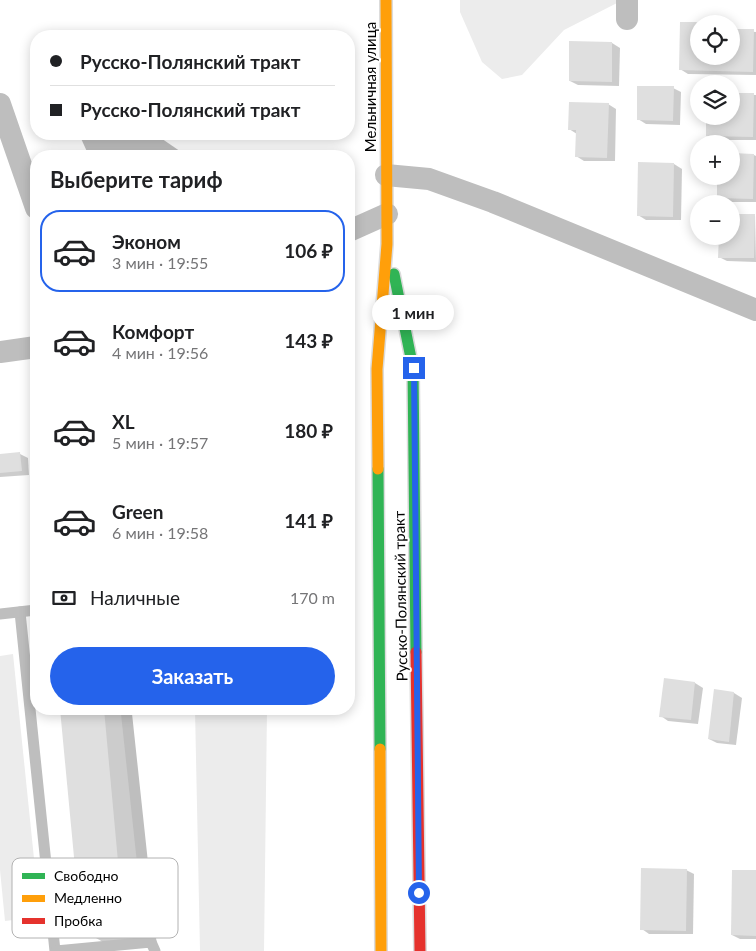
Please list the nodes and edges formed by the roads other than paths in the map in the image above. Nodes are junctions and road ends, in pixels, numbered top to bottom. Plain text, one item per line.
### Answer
1 (386, 0) edge
2 (0, 104) edge
3 (386, 175) junction
4 (30, 191) edge
5 (387, 214) junction
6 (355, 228) edge
7 (387, 244) junction
8 (756, 310) edge
9 (30, 348) edge
10 (0, 352) edge
11 (30, 611) edge
12 (20, 612) junction
13 (0, 614) edge
14 (30, 709) edge
15 (31, 715) edge
16 (127, 715) edge
17 (45, 858) edge
18 (143, 858) edge
19 (54, 938) edge
20 (153, 946) edge
21 (55, 951) edge
22 (381, 951) edge
23 (420, 951) edge

1 - 3 main road, Мельничная улица
2 - 4 street
3 - 5 main road, Русско-Полянский тракт
3 - 8 street
5 - 6 street
5 - 7 main road, Русско-Полянский тракт
7 - 22 main road, Русско-Полянский тракт
7 - 23 main road, Русско-Полянский тракт
9 - 10 street
11 - 12 lane
12 - 13 lane
12 - 14 lane
15 - 17 lane
16 - 18 lane
19 - 21 lane
20 - 21 lane

